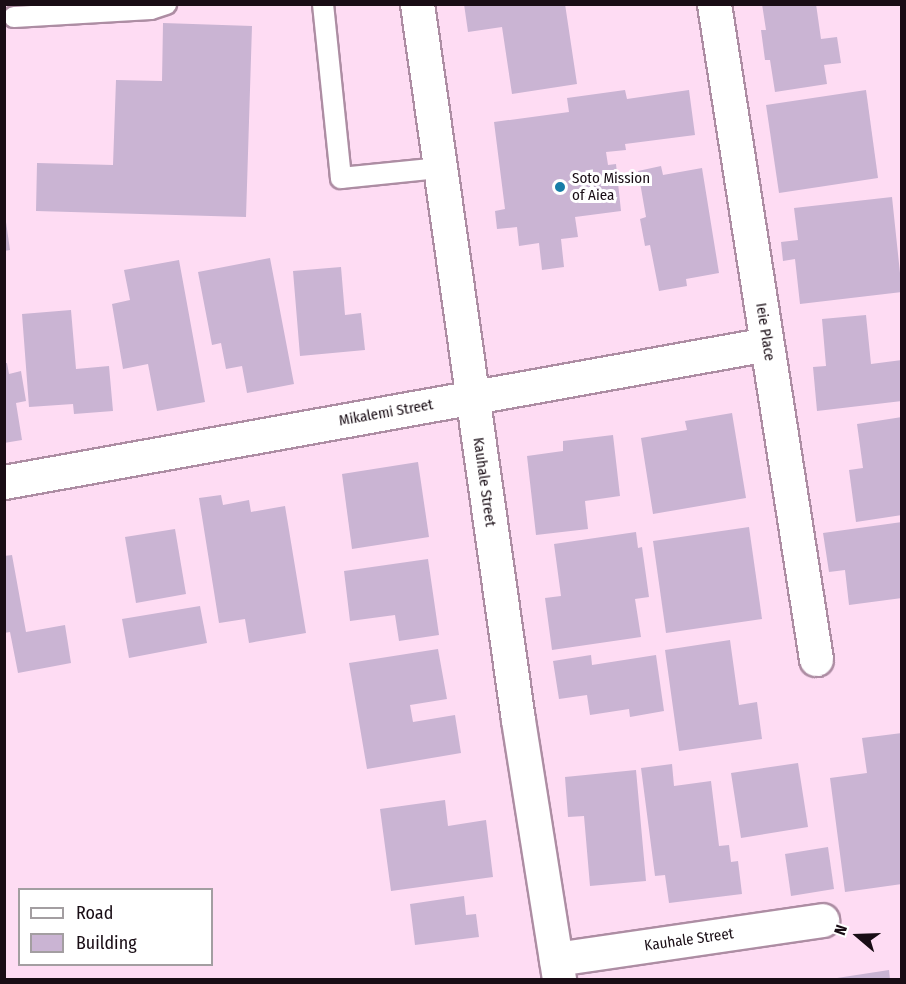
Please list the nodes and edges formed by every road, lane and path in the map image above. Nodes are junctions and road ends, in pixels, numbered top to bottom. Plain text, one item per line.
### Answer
1 (166, 4) edge
2 (323, 4) edge
3 (417, 4) edge
4 (714, 4) edge
5 (14, 17) dead end
6 (440, 168) junction
7 (767, 344) junction
8 (472, 398) junction
9 (4, 482) edge
10 (816, 659) dead end
11 (822, 920) dead end
12 (557, 969) edge

1 - 5 lane
2 - 6 lane
3 - 6 street, Kauhale Street
4 - 7 street, Ieie Place
6 - 8 street, Kauhale Street
7 - 8 street, Mikalemi Street
7 - 10 street, Ieie Place
8 - 9 street, Mikalemi Street
8 - 12 street, Kauhale Street
11 - 12 street, Kauhale Street

